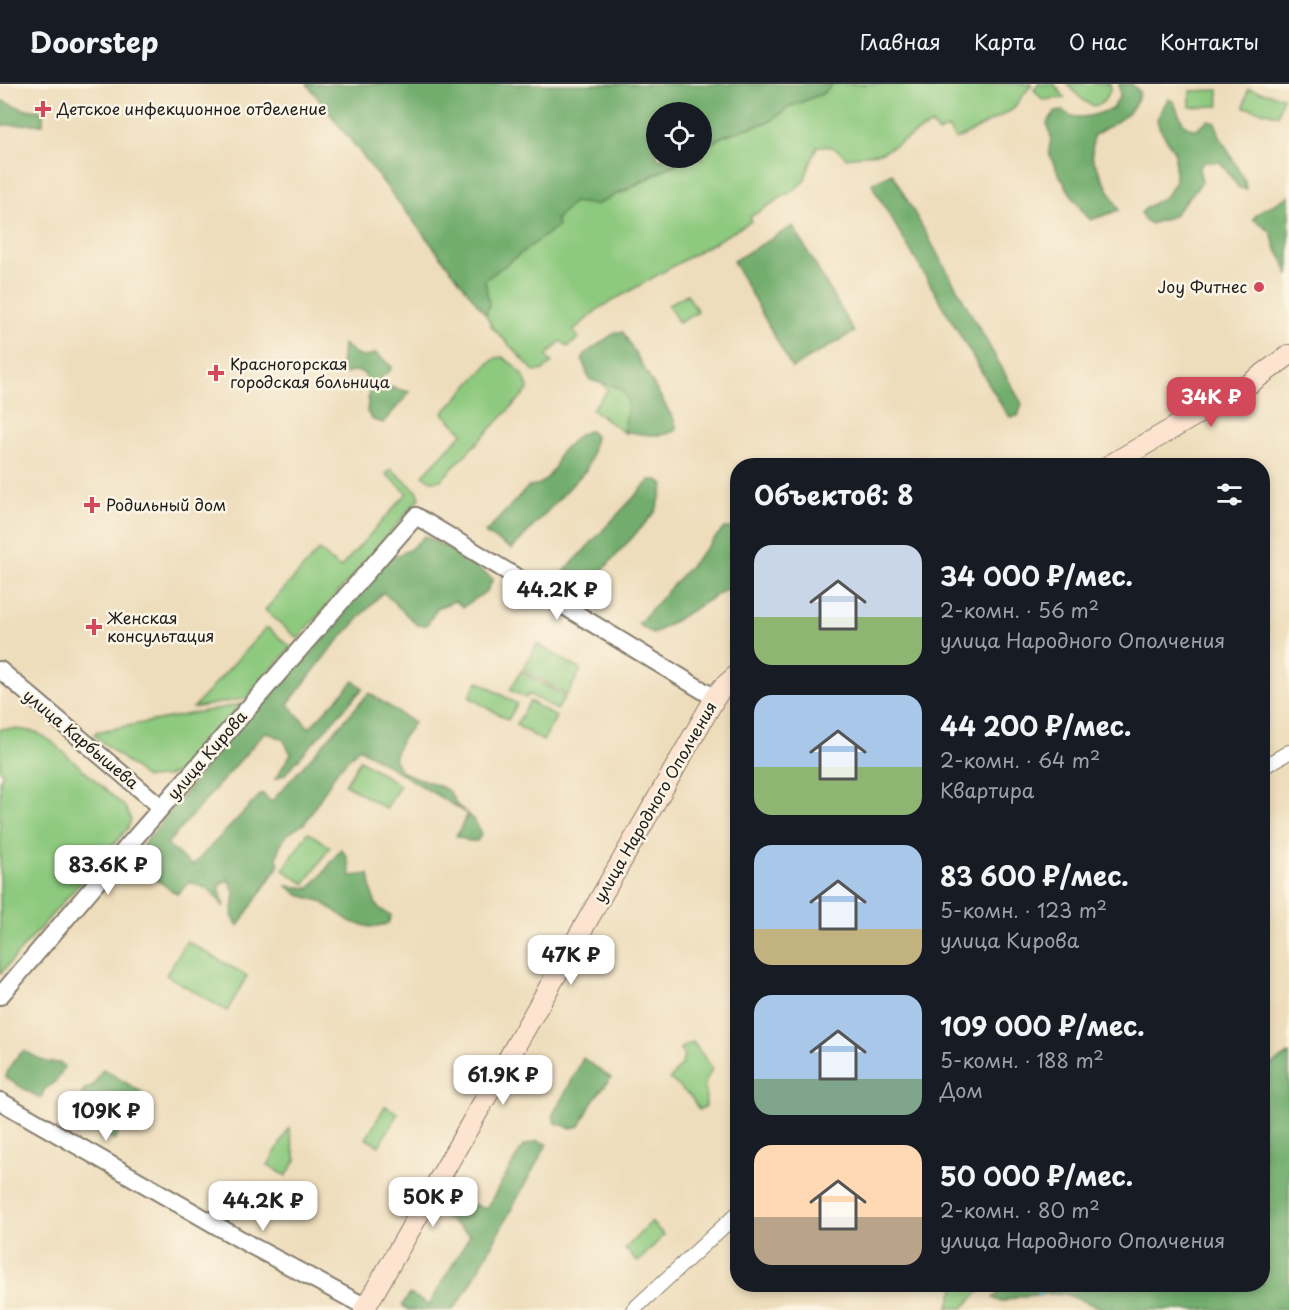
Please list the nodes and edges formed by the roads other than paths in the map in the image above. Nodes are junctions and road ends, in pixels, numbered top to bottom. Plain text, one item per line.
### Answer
1 (1289, 355) edge
2 (1122, 458) edge
3 (0, 670) edge
4 (730, 681) edge
5 (715, 698) junction
6 (1289, 752) edge
7 (1270, 763) edge
8 (161, 807) junction
9 (0, 996) edge
10 (0, 1101) edge
11 (730, 1220) edge
12 (367, 1309) edge
13 (633, 1310) edge

1 - 2 main road
3 - 8 street, улица Карбышева
4 - 5 main road, улица Народного Ополчения
5 - 8 street, улица Кирова
5 - 12 main road, улица Народного Ополчения
6 - 7 street
8 - 9 street, улица Кирова
10 - 12 street
11 - 13 street

